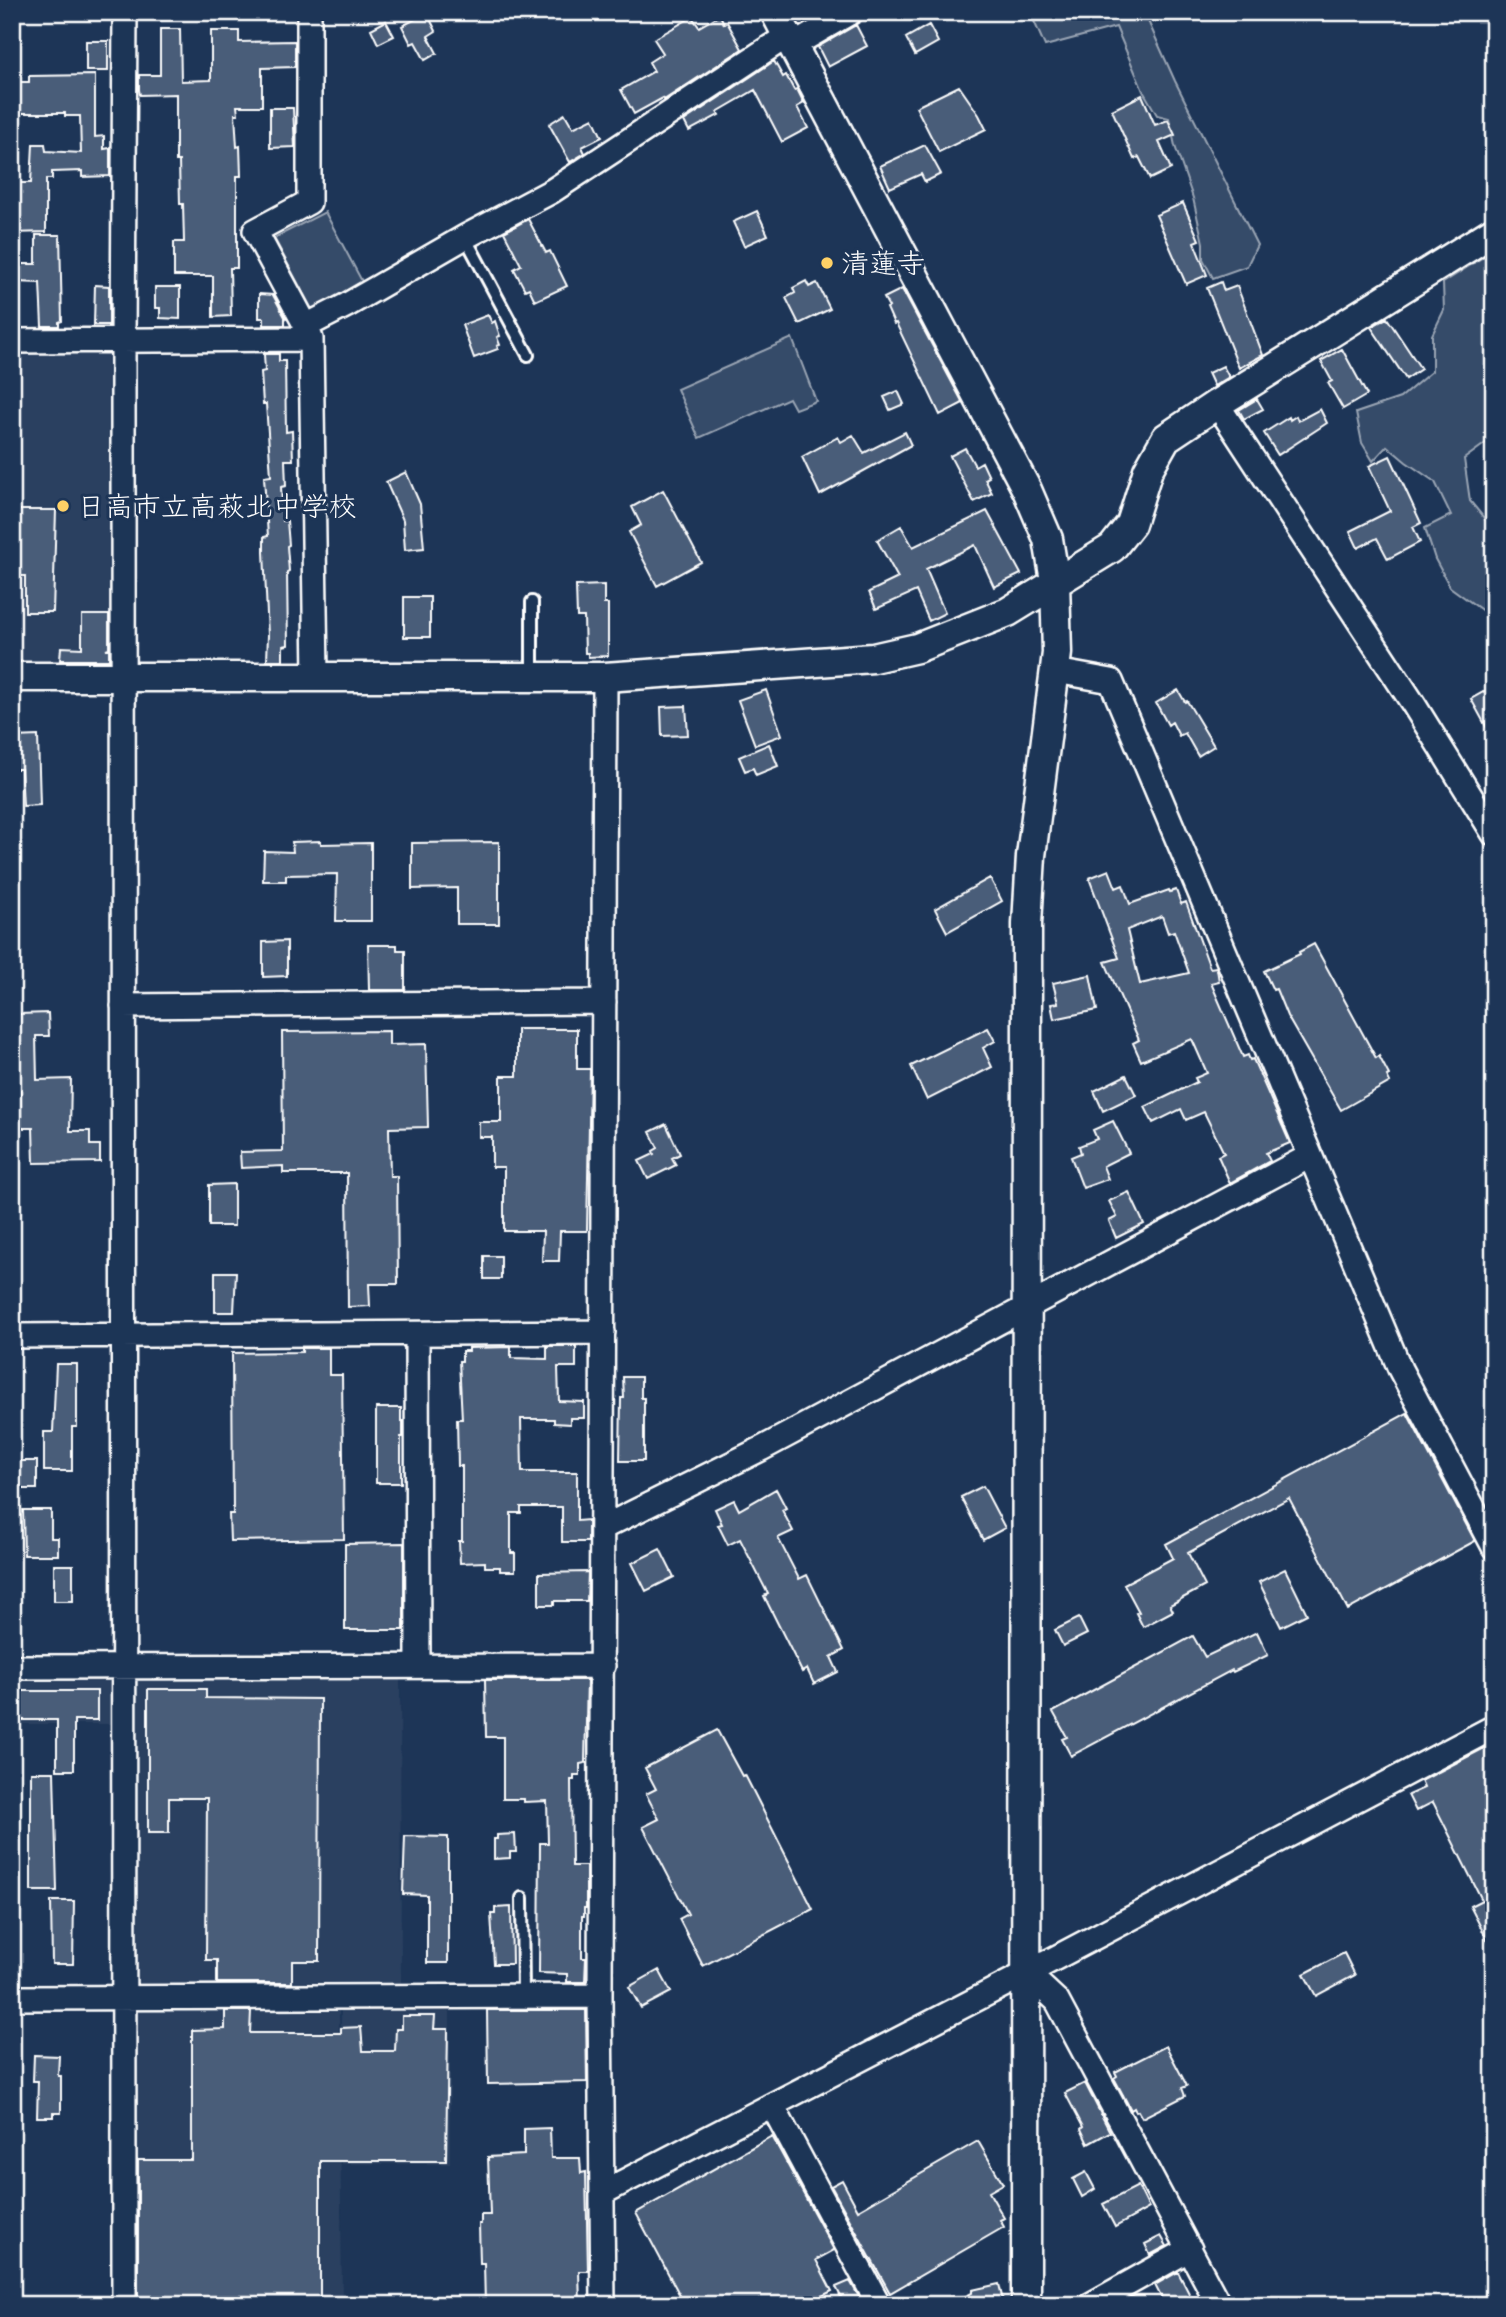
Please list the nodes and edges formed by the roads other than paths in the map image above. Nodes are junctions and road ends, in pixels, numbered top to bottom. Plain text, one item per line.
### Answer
1 (125, 12) edge
2 (309, 12) edge
3 (851, 12) edge
4 (784, 31) edge
5 (1494, 231) edge
6 (465, 237) junction
7 (309, 332) junction
8 (12, 341) edge
9 (122, 341) junction
10 (528, 355) dead end
11 (1217, 404) junction
12 (1055, 582) junction
13 (532, 602) dead end
14 (1008, 612) junction
15 (1056, 662) junction
16 (316, 675) junction
17 (532, 676) junction
18 (12, 677) edge
19 (605, 677) junction
20 (123, 678) junction
21 (1494, 834) edge
22 (604, 1002) junction
23 (123, 1006) junction
24 (1310, 1156) junction
25 (1028, 1305) junction
26 (603, 1332) junction
27 (417, 1334) junction
28 (12, 1336) edge
29 (125, 1337) junction
30 (602, 1528) junction
31 (1494, 1547) edge
32 (418, 1666) junction
33 (603, 1666) junction
34 (12, 1667) edge
35 (124, 1668) junction
36 (1494, 1727) edge
37 (522, 1898) dead end
38 (1027, 1973) junction
39 (523, 1995) junction
40 (600, 1996) junction
41 (12, 1998) edge
42 (125, 1998) junction
43 (772, 2105) junction
44 (604, 2192) junction
45 (1190, 2249) junction
46 (124, 2305) edge
47 (603, 2305) edge
48 (879, 2305) edge
49 (1026, 2305) edge
50 (1090, 2305) edge
51 (1219, 2305) edge

1 - 9 street
2 - 7 street
3 - 4 street
4 - 6 street
4 - 12 street
5 - 11 street
6 - 7 street
6 - 10 lane
7 - 9 street
7 - 16 street
8 - 9 street
9 - 20 street
11 - 12 street
11 - 21 street
12 - 14 street
12 - 15 street
13 - 17 lane
14 - 15 street
14 - 19 street
15 - 24 street
15 - 25 street
16 - 17 street
16 - 20 street
17 - 19 street
18 - 20 street
19 - 22 street
20 - 23 street
22 - 23 street
22 - 26 street
23 - 29 street
24 - 25 street
24 - 31 street
25 - 30 street
25 - 38 street
26 - 27 street
26 - 30 street
27 - 29 street
27 - 32 street
28 - 29 street
29 - 35 street
30 - 33 street
32 - 33 street
32 - 35 street
33 - 40 street
34 - 35 street
35 - 42 street
36 - 38 street
37 - 39 lane
38 - 43 street
38 - 45 street
38 - 49 street
39 - 40 street
39 - 42 street
40 - 44 street
41 - 42 street
42 - 46 street
43 - 44 street
43 - 48 street
44 - 47 street
45 - 50 street
45 - 51 street

